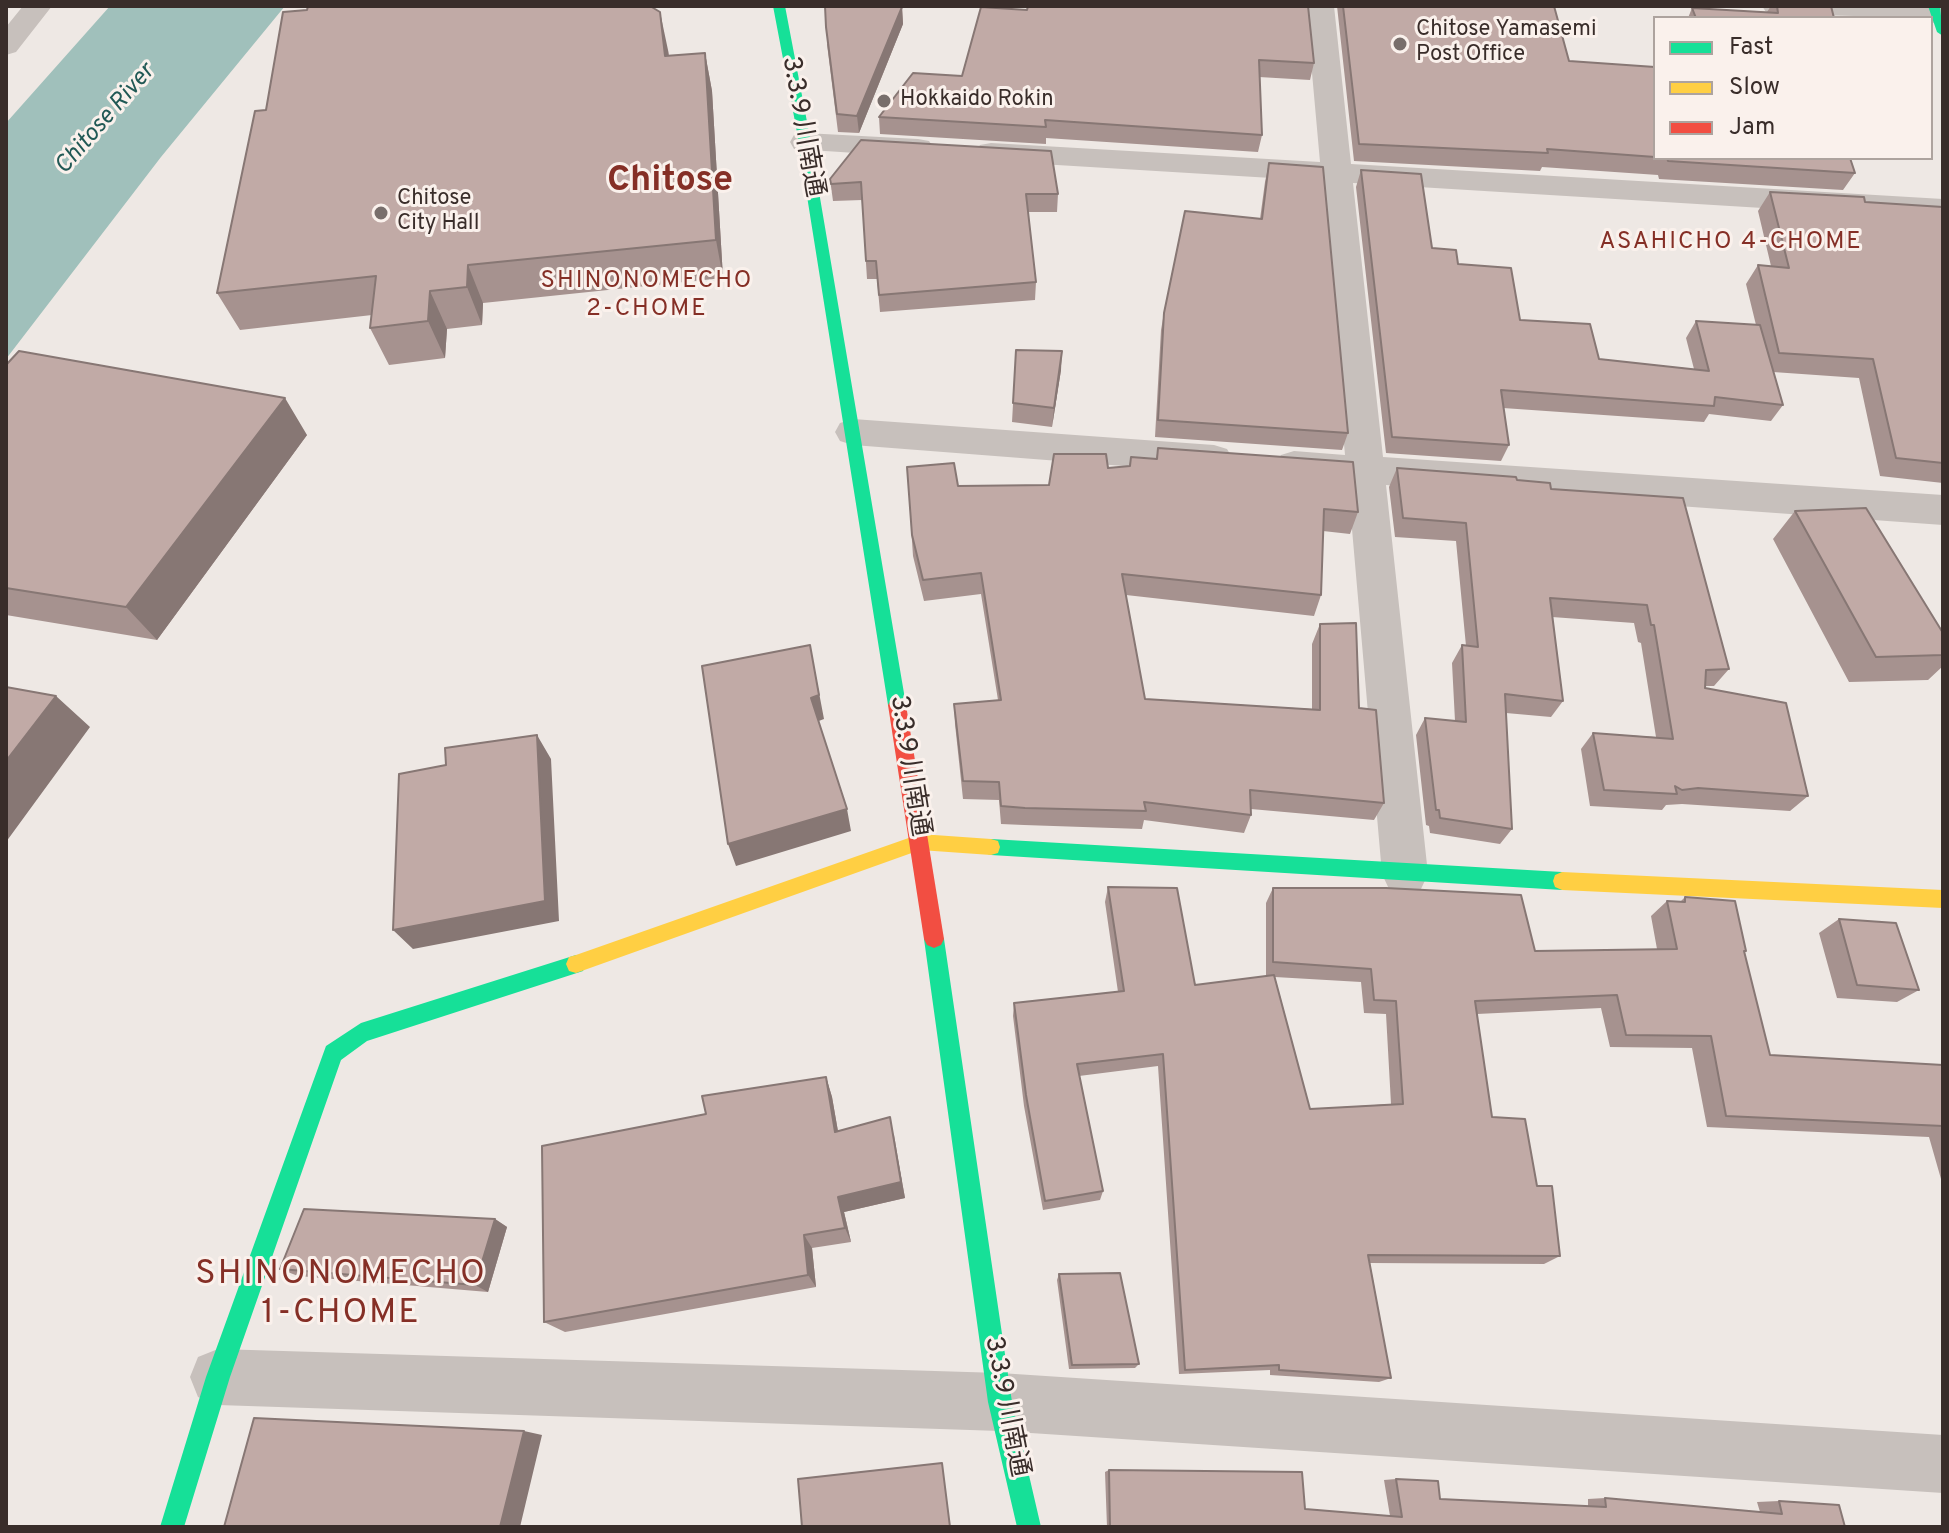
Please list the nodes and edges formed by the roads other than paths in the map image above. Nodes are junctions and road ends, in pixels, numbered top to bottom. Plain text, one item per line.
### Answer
1 (38, 6) edge
2 (779, 6) edge
3 (1320, 6) edge
4 (1776, 6) edge
5 (1911, 16) edge
6 (6, 46) edge
7 (805, 142) junction
8 (1337, 171) junction
9 (1943, 209) edge
10 (853, 432) junction
11 (1367, 470) junction
12 (1943, 510) edge
13 (920, 842) junction
14 (1405, 874) junction
15 (1943, 899) edge
16 (218, 1377) junction
17 (1000, 1402) junction
18 (1943, 1464) edge
19 (172, 1527) edge
20 (1029, 1527) edge

1 - 6 street
2 - 7 street, 3.3.9 川南通
3 - 8 street
4 - 5 street
7 - 8 street
7 - 10 street, 3.3.9 川南通
8 - 9 street
8 - 11 street
10 - 11 street
10 - 13 street, 3.3.9 川南通
11 - 12 street
11 - 14 street
13 - 14 street
13 - 16 street
13 - 17 street, 3.3.9 川南通
14 - 15 street
16 - 17 street
16 - 19 street
17 - 18 street
17 - 20 street, 3.3.9 川南通

